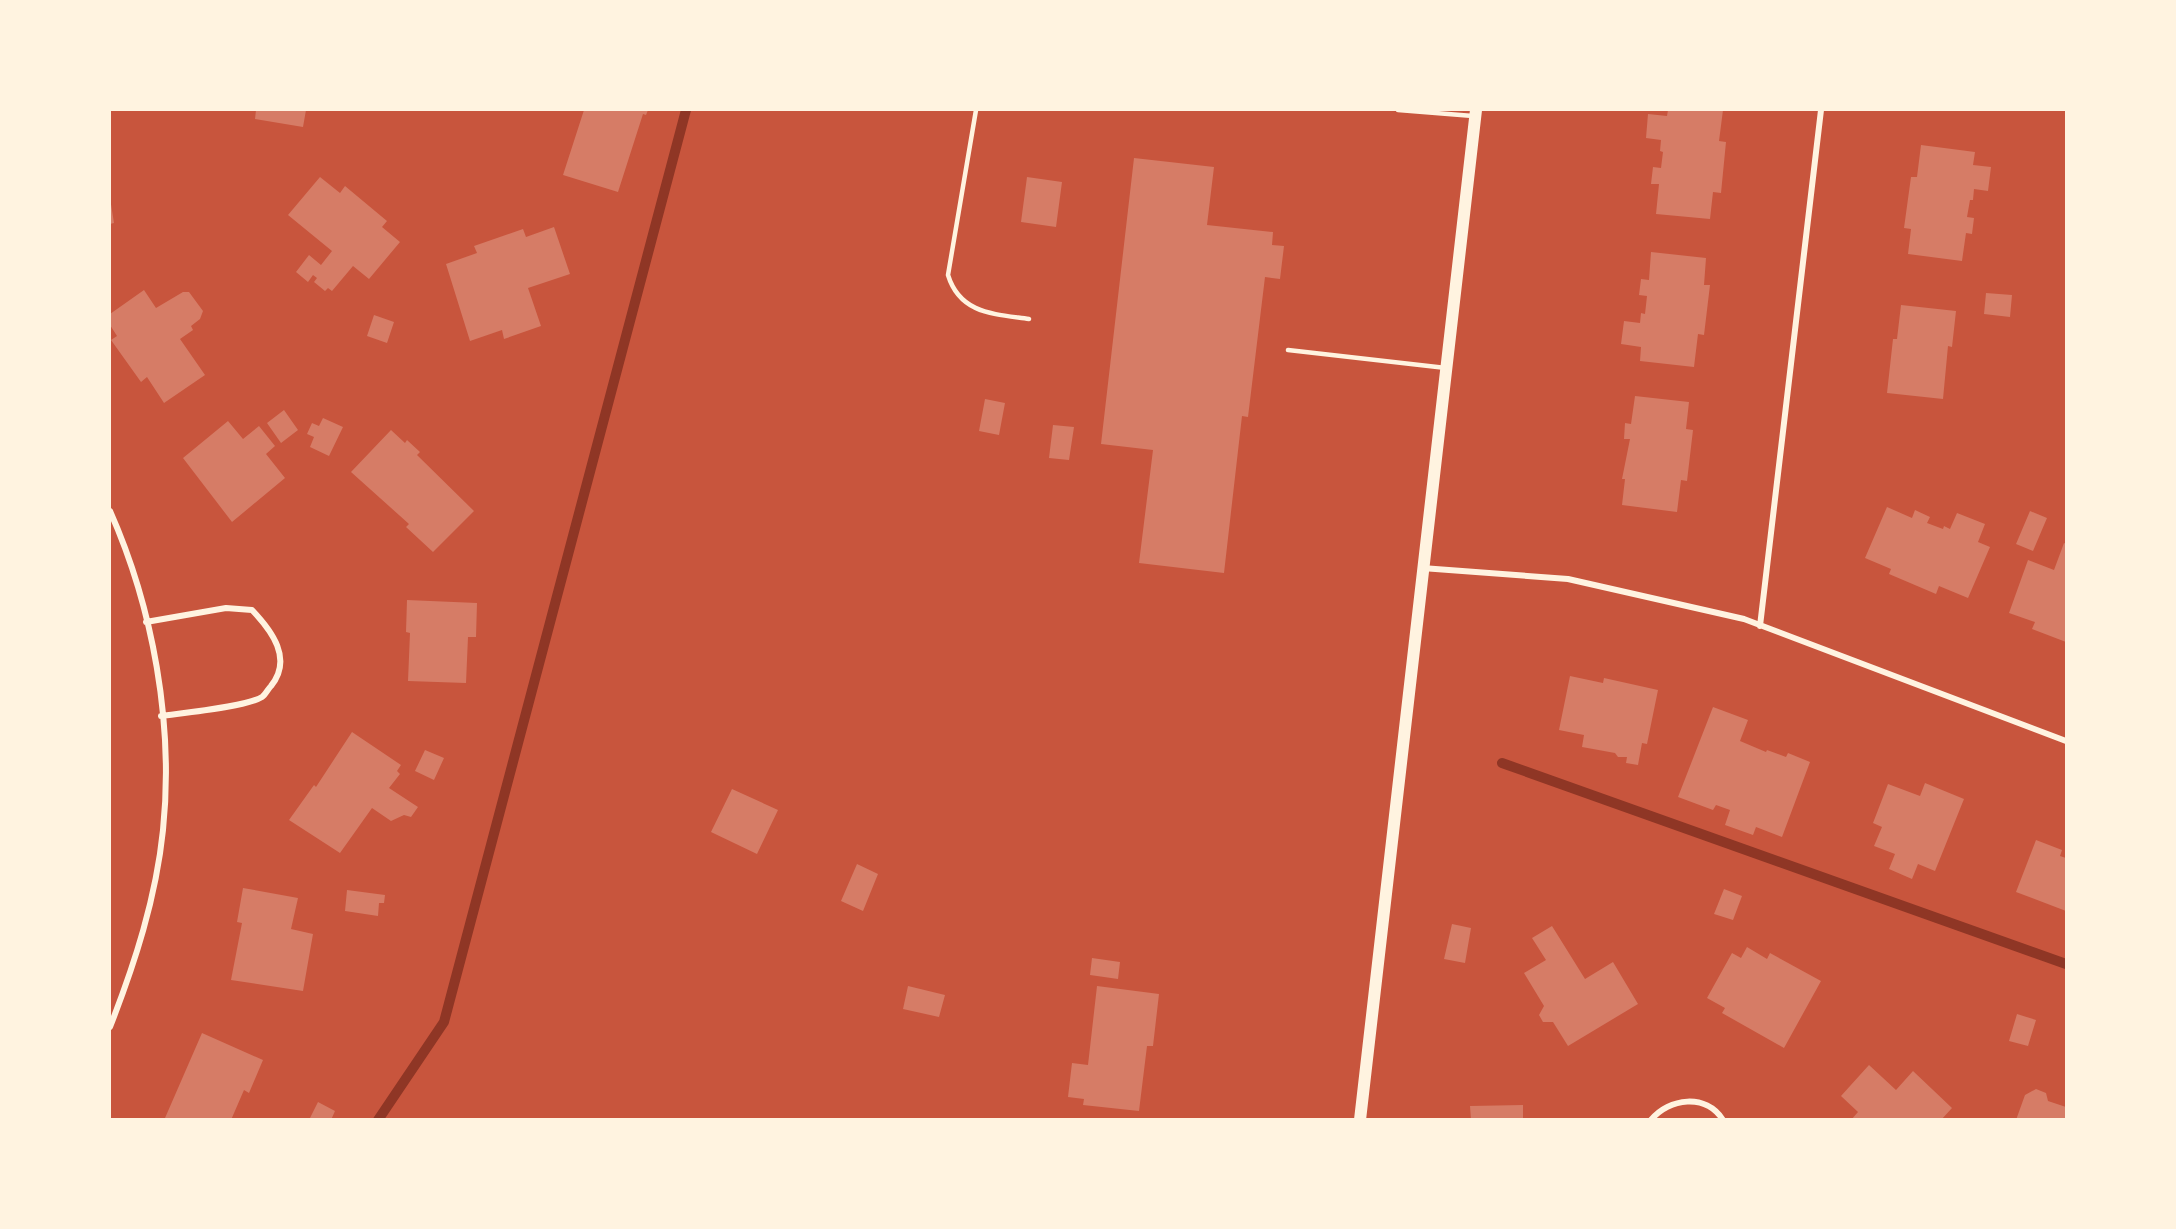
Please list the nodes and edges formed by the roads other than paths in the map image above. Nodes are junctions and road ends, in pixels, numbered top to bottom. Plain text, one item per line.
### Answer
1 (976, 110) edge
2 (1398, 110) edge
3 (1821, 110) edge
4 (1476, 113) edge
5 (1029, 319) dead end
6 (1288, 350) dead end
7 (1446, 368) junction
8 (110, 511) edge
9 (1422, 568) junction
10 (146, 622) junction
11 (1760, 626) junction
12 (161, 716) junction
13 (2067, 741) edge
14 (110, 1026) edge
15 (1360, 1119) edge
16 (1651, 1119) edge
17 (1723, 1119) edge

1 - 5 lane
2 - 4 lane
3 - 11 street
4 - 7 main road
6 - 7 lane
7 - 9 main road
8 - 10 street
9 - 11 street
9 - 15 main road
10 - 12 street
10 - 12 street
11 - 13 street
12 - 14 street
16 - 17 street

